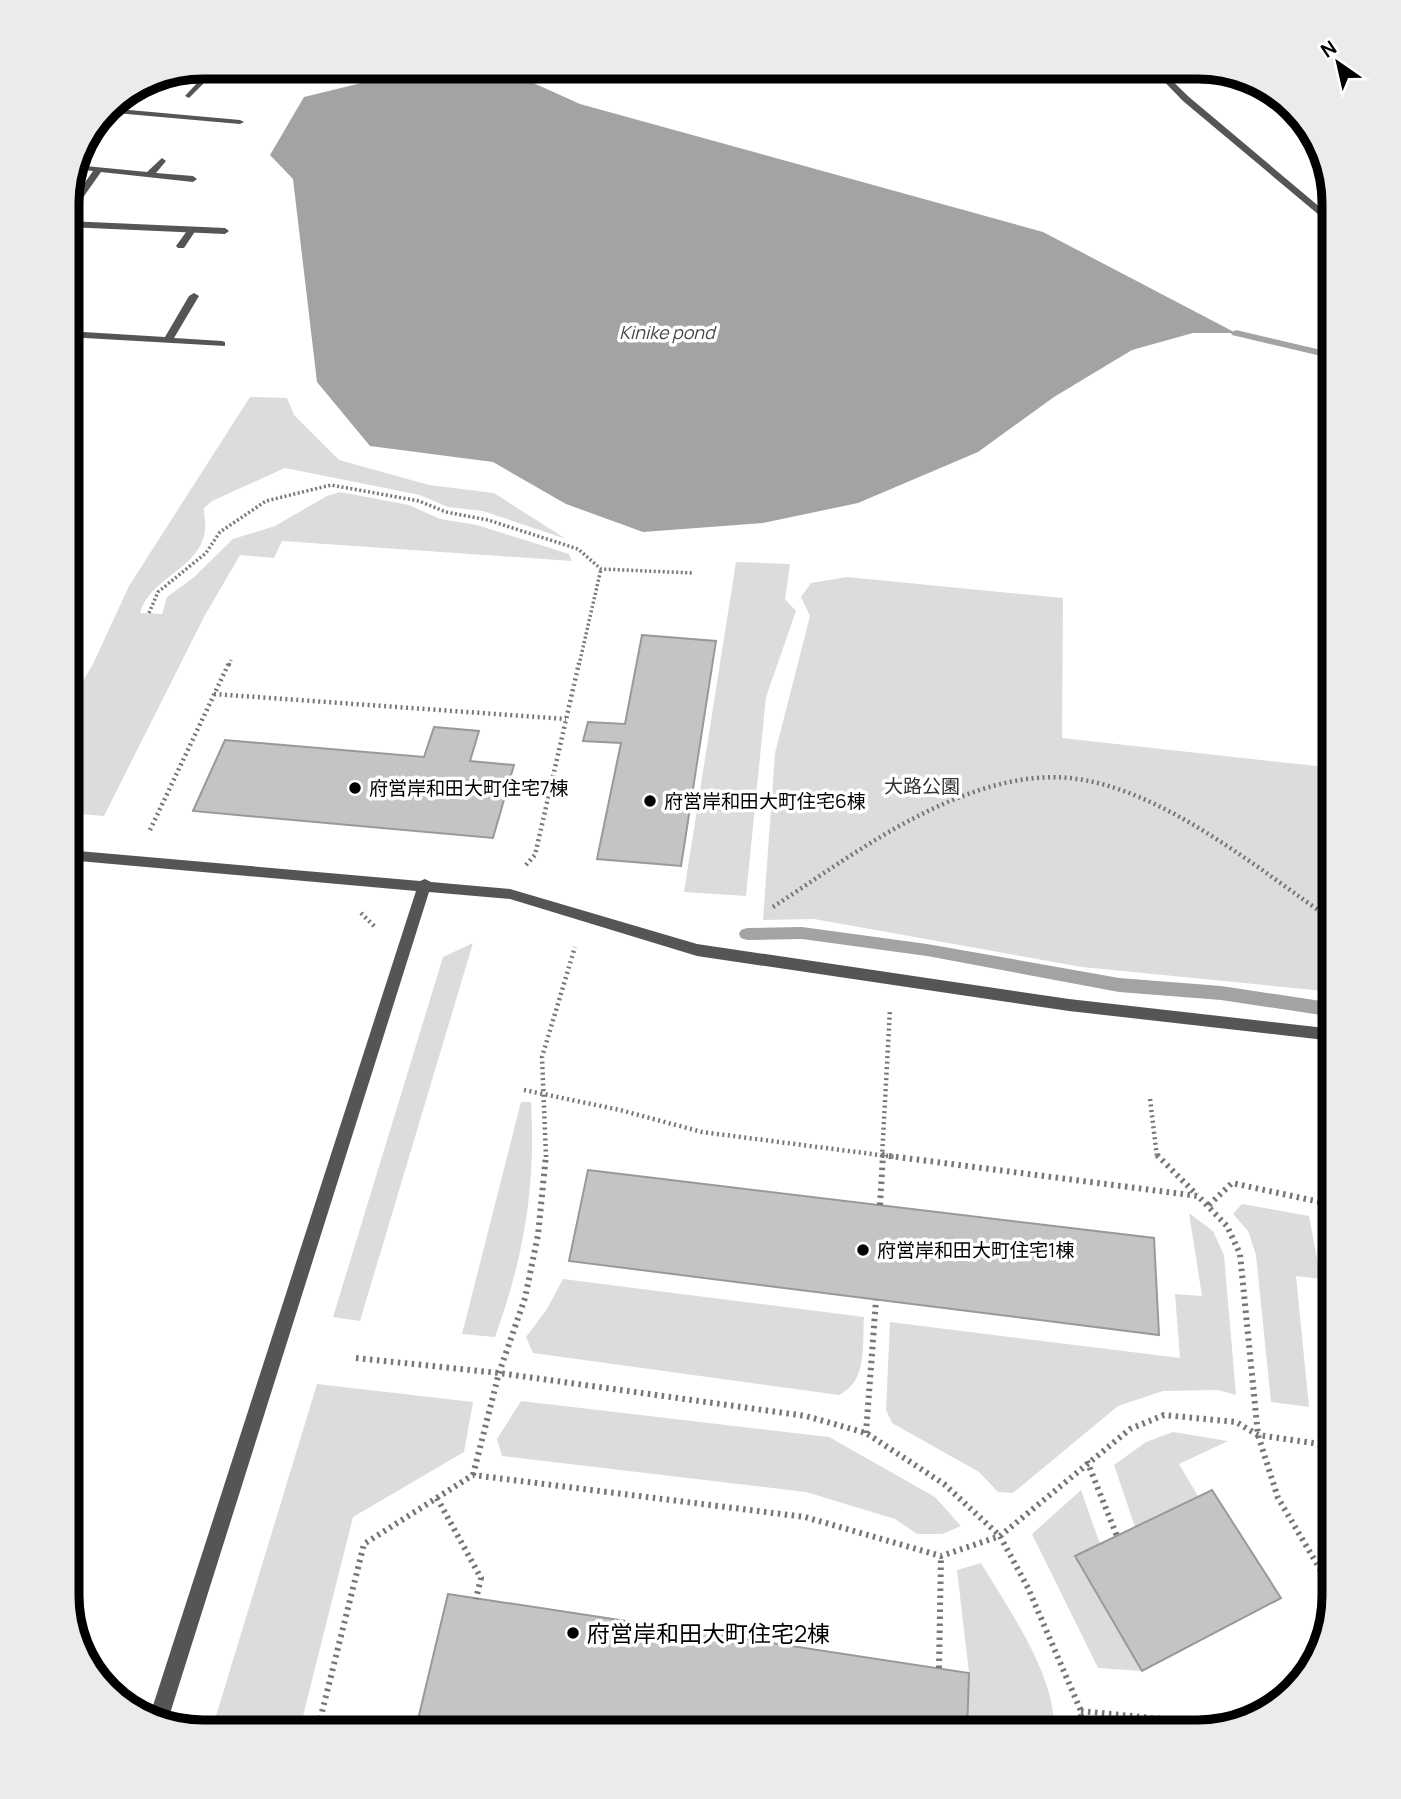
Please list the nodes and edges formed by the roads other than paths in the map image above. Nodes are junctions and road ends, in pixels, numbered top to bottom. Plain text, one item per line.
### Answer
1 (194, 79) edge
2 (1166, 79) edge
3 (203, 80) joint
4 (189, 96) dead end
5 (119, 111) edge
6 (240, 122) dead end
7 (162, 161) dead end
8 (84, 168) edge
9 (98, 170) junction
10 (149, 175) junction
11 (193, 179) dead end
12 (79, 197) edge
13 (1322, 212) edge
14 (79, 225) edge
15 (192, 230) junction
16 (225, 231) dead end
17 (181, 246) dead end
18 (194, 296) dead end
19 (79, 335) edge
20 (168, 340) junction
21 (222, 344) dead end
22 (79, 856) edge
23 (425, 884) junction
24 (1322, 1034) edge
25 (160, 1712) edge

1 - 3 street
2 - 13 street
3 - 4 street
5 - 6 street
7 - 10 street
8 - 9 street
9 - 10 street
9 - 12 street
10 - 11 street
14 - 15 street
15 - 16 street
15 - 17 street
18 - 20 street
19 - 20 street
20 - 21 street
22 - 23 street
23 - 24 street
23 - 25 street

